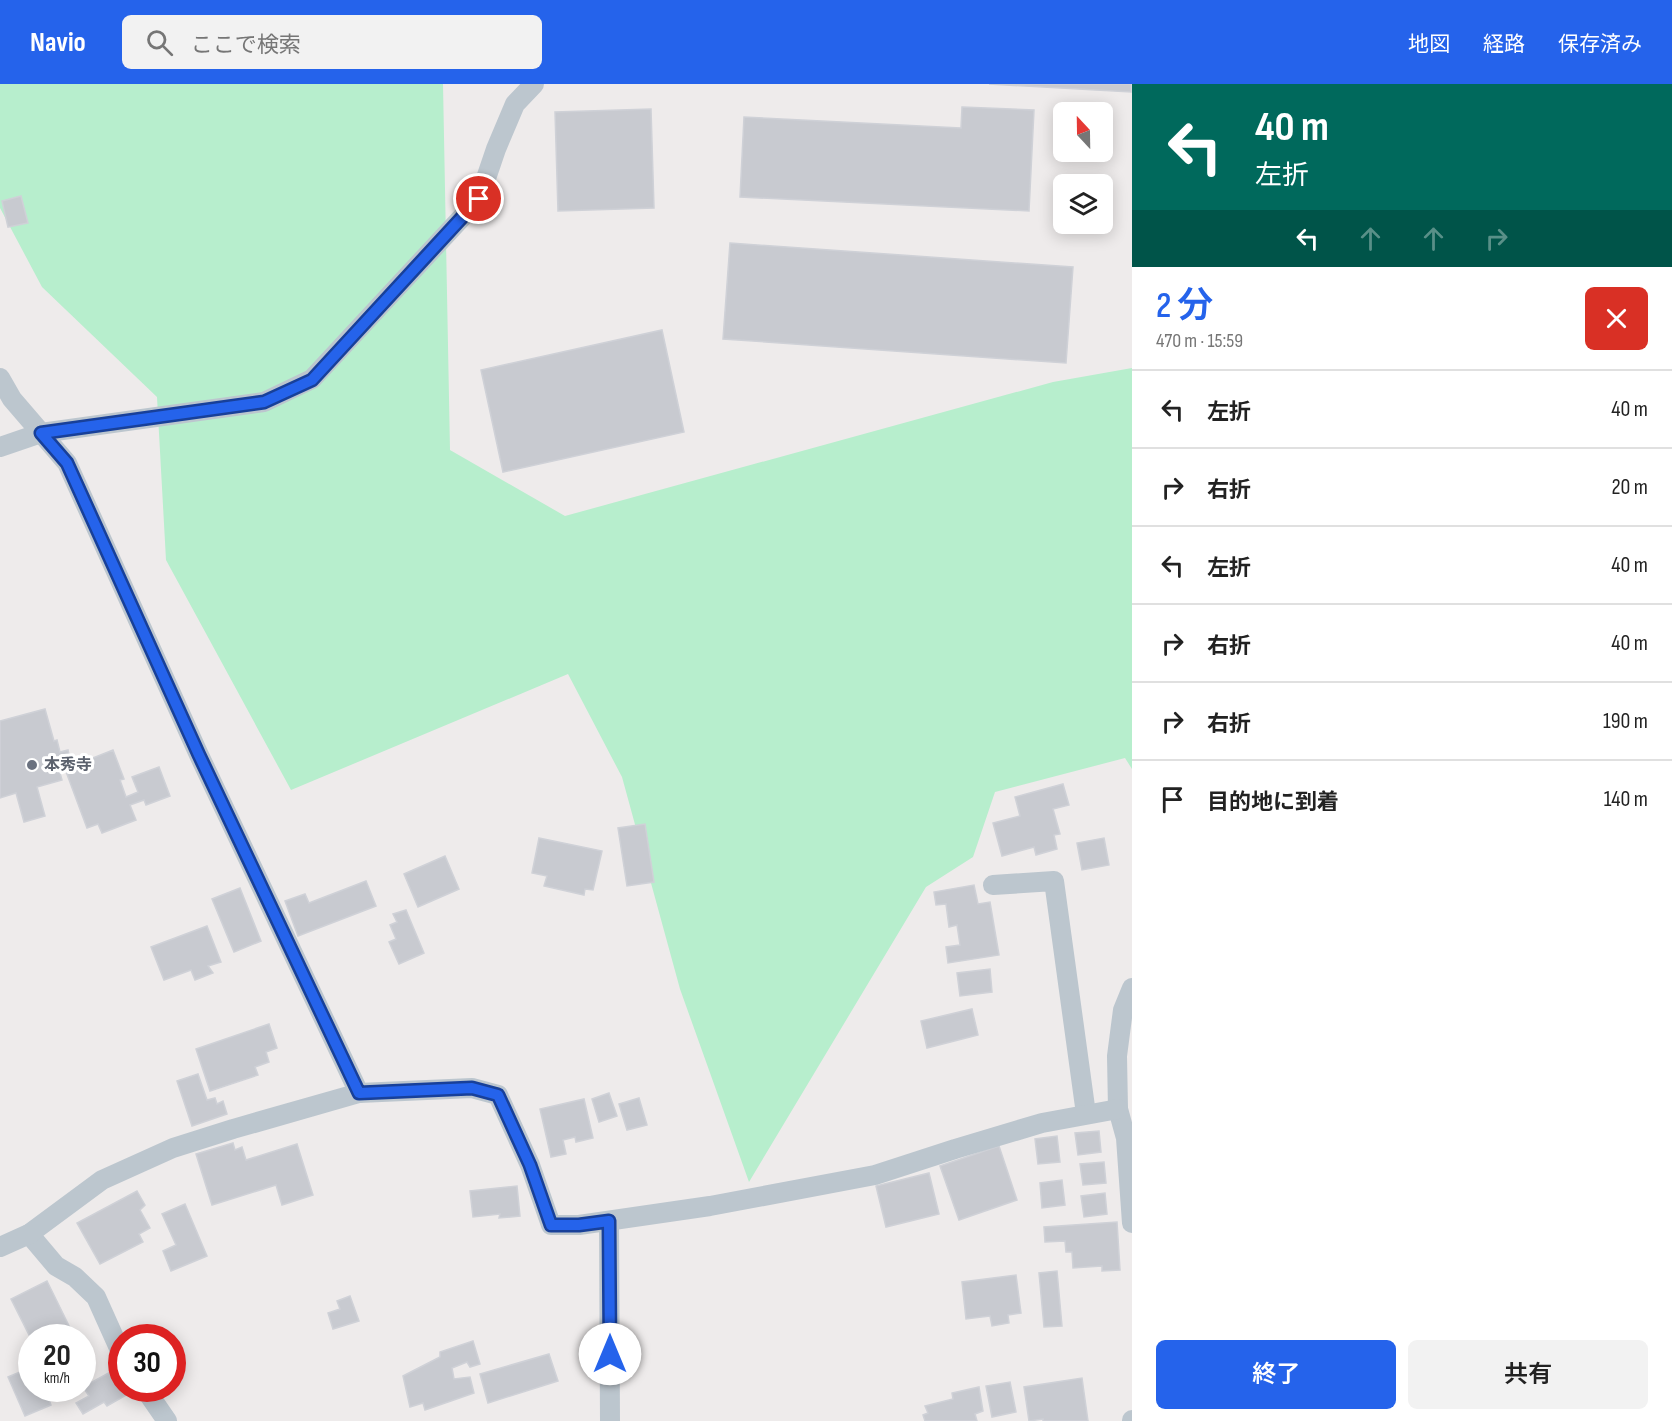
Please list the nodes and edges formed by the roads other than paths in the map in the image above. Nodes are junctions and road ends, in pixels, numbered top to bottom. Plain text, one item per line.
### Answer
1 (534, 84) edge
2 (0, 378) edge
3 (41, 433) junction
4 (0, 447) edge
5 (993, 885) dead end
6 (1132, 988) edge
7 (359, 1093) junction
8 (1118, 1109) junction
9 (1086, 1114) junction
10 (1129, 1139) edge
11 (609, 1221) junction
12 (1132, 1223) edge
13 (29, 1234) junction
14 (0, 1247) edge
15 (108, 1324) edge
16 (154, 1402) edge
17 (167, 1421) edge
18 (610, 1421) edge

1 - 3 street
2 - 3 street
3 - 4 street
3 - 7 street
5 - 9 street
6 - 8 street
7 - 11 street
7 - 13 street
8 - 9 street
8 - 10 street
9 - 11 street
10 - 12 street
11 - 18 street
13 - 14 street
13 - 15 street
16 - 17 street

